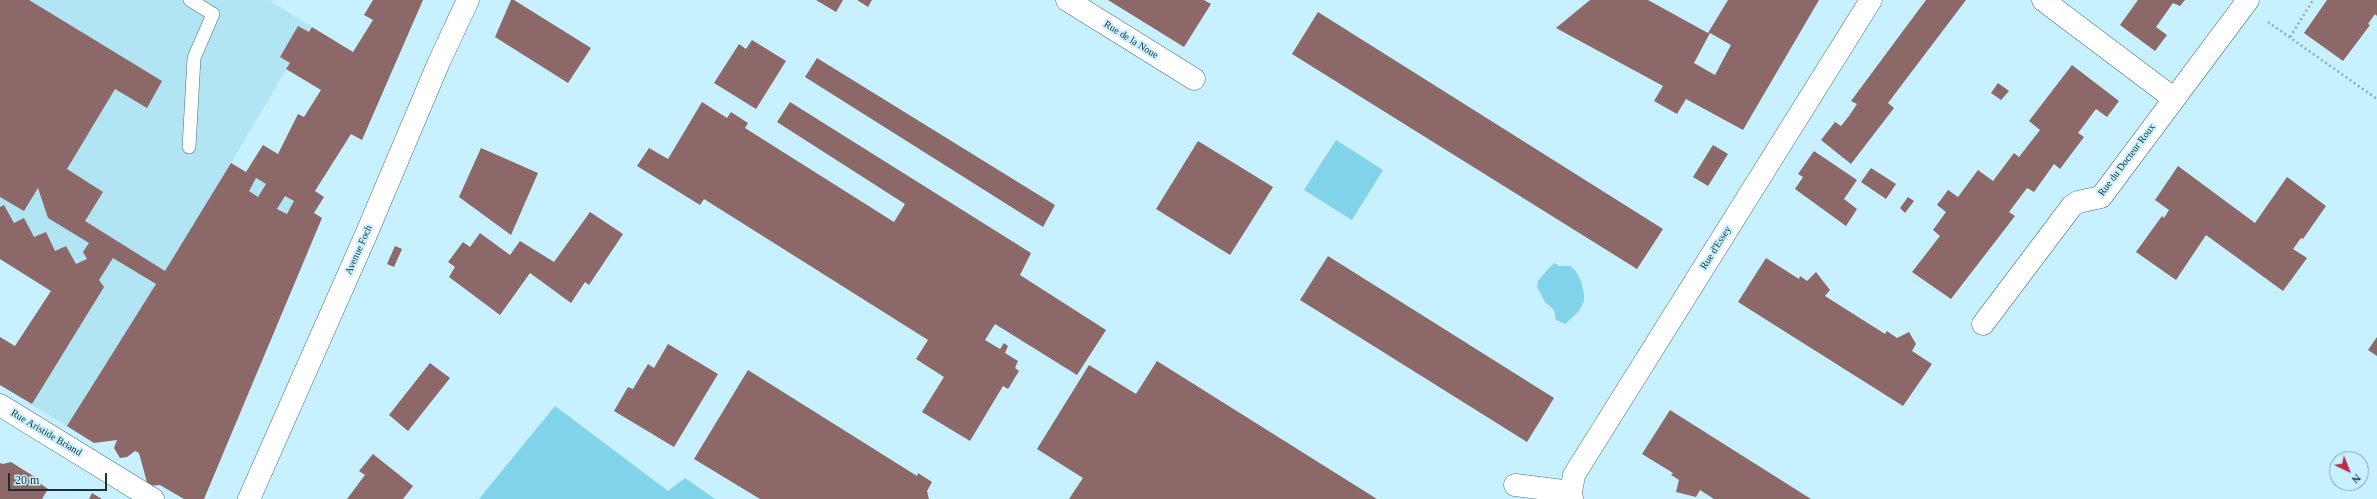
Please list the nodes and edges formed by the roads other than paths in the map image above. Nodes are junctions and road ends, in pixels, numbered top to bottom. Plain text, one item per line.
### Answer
1 (190, 0) edge
2 (468, 0) edge
3 (1068, 0) edge
4 (1871, 0) edge
5 (2043, 0) edge
6 (2248, 0) edge
7 (1194, 79) dead end
8 (2173, 98) junction
9 (189, 147) dead end
10 (1983, 324) dead end
11 (0, 406) edge
12 (1515, 485) dead end
13 (1572, 495) edge
14 (153, 499) edge
15 (249, 499) edge

1 - 9 lane
2 - 15 street, Avenue Foch
3 - 7 street, Rue de la Noue
4 - 13 street, Rue d'Essey
5 - 8 street
6 - 8 street, Rue du Docteur Roux
8 - 10 street, Rue du Docteur Roux
11 - 14 street, Rue Aristide Briand
12 - 13 street

